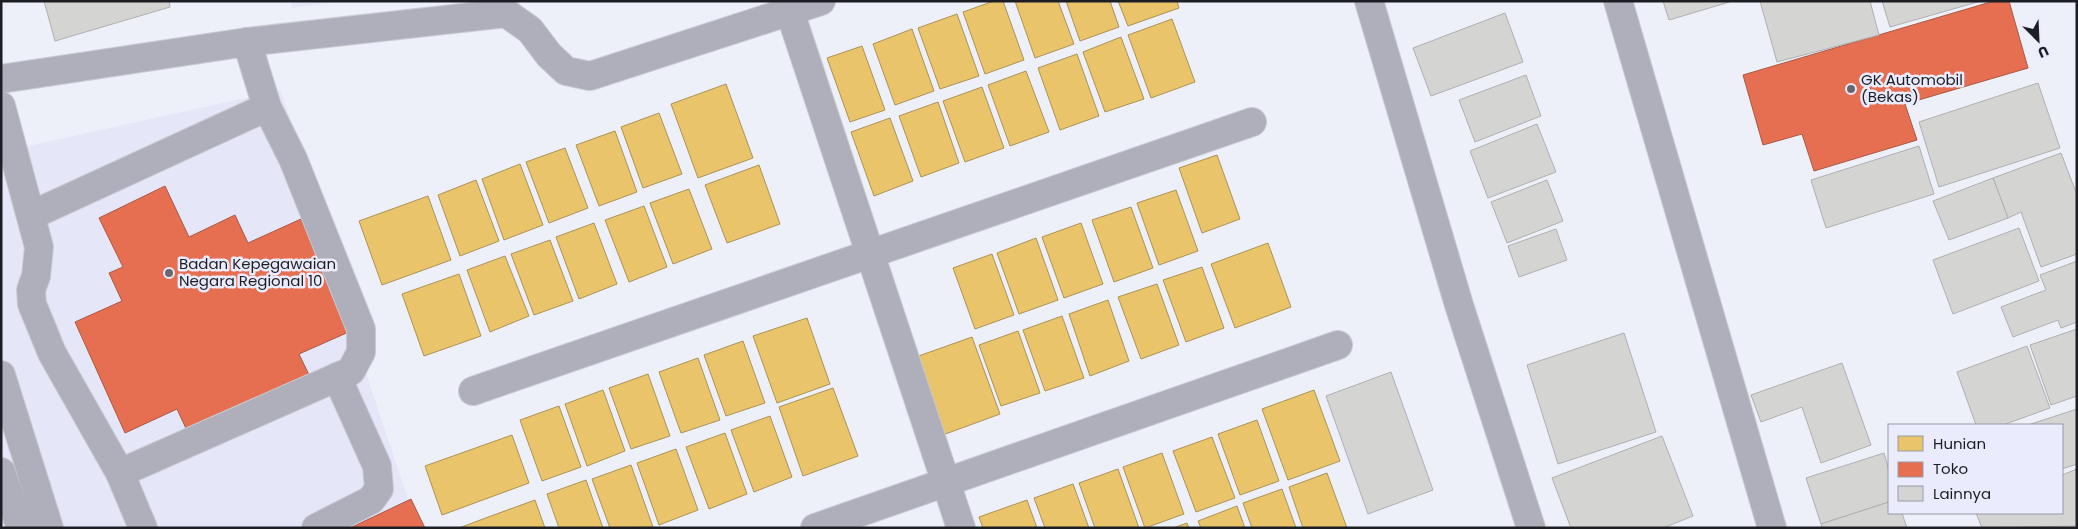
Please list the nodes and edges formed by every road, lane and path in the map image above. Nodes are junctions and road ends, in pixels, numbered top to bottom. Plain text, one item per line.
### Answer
1 (821, 1) edge
2 (1369, 1) edge
3 (1618, 1) edge
4 (790, 12) junction
5 (247, 42) junction
6 (1, 80) edge
7 (1, 106) edge
8 (268, 108) junction
9 (1252, 122) dead end
10 (32, 215) junction
11 (871, 254) junction
12 (1338, 345) dead end
13 (1, 375) edge
14 (337, 377) junction
15 (473, 391) dead end
16 (1, 472) edge
17 (120, 473) junction
18 (946, 482) junction
19 (21, 528) edge
20 (49, 528) edge
21 (143, 528) edge
22 (316, 528) edge
23 (815, 528) edge
24 (961, 528) edge
25 (1532, 528) edge
26 (1772, 528) edge

1 - 4 street
2 - 25 street
3 - 26 street
4 - 5 street
4 - 11 street
5 - 6 street
5 - 8 street
7 - 10 street
8 - 10 street
8 - 14 street
9 - 11 street
10 - 17 street
11 - 15 street
11 - 18 street
12 - 18 street
13 - 20 street
14 - 17 street
14 - 22 street
16 - 19 street
17 - 21 street
18 - 23 street
18 - 24 street

